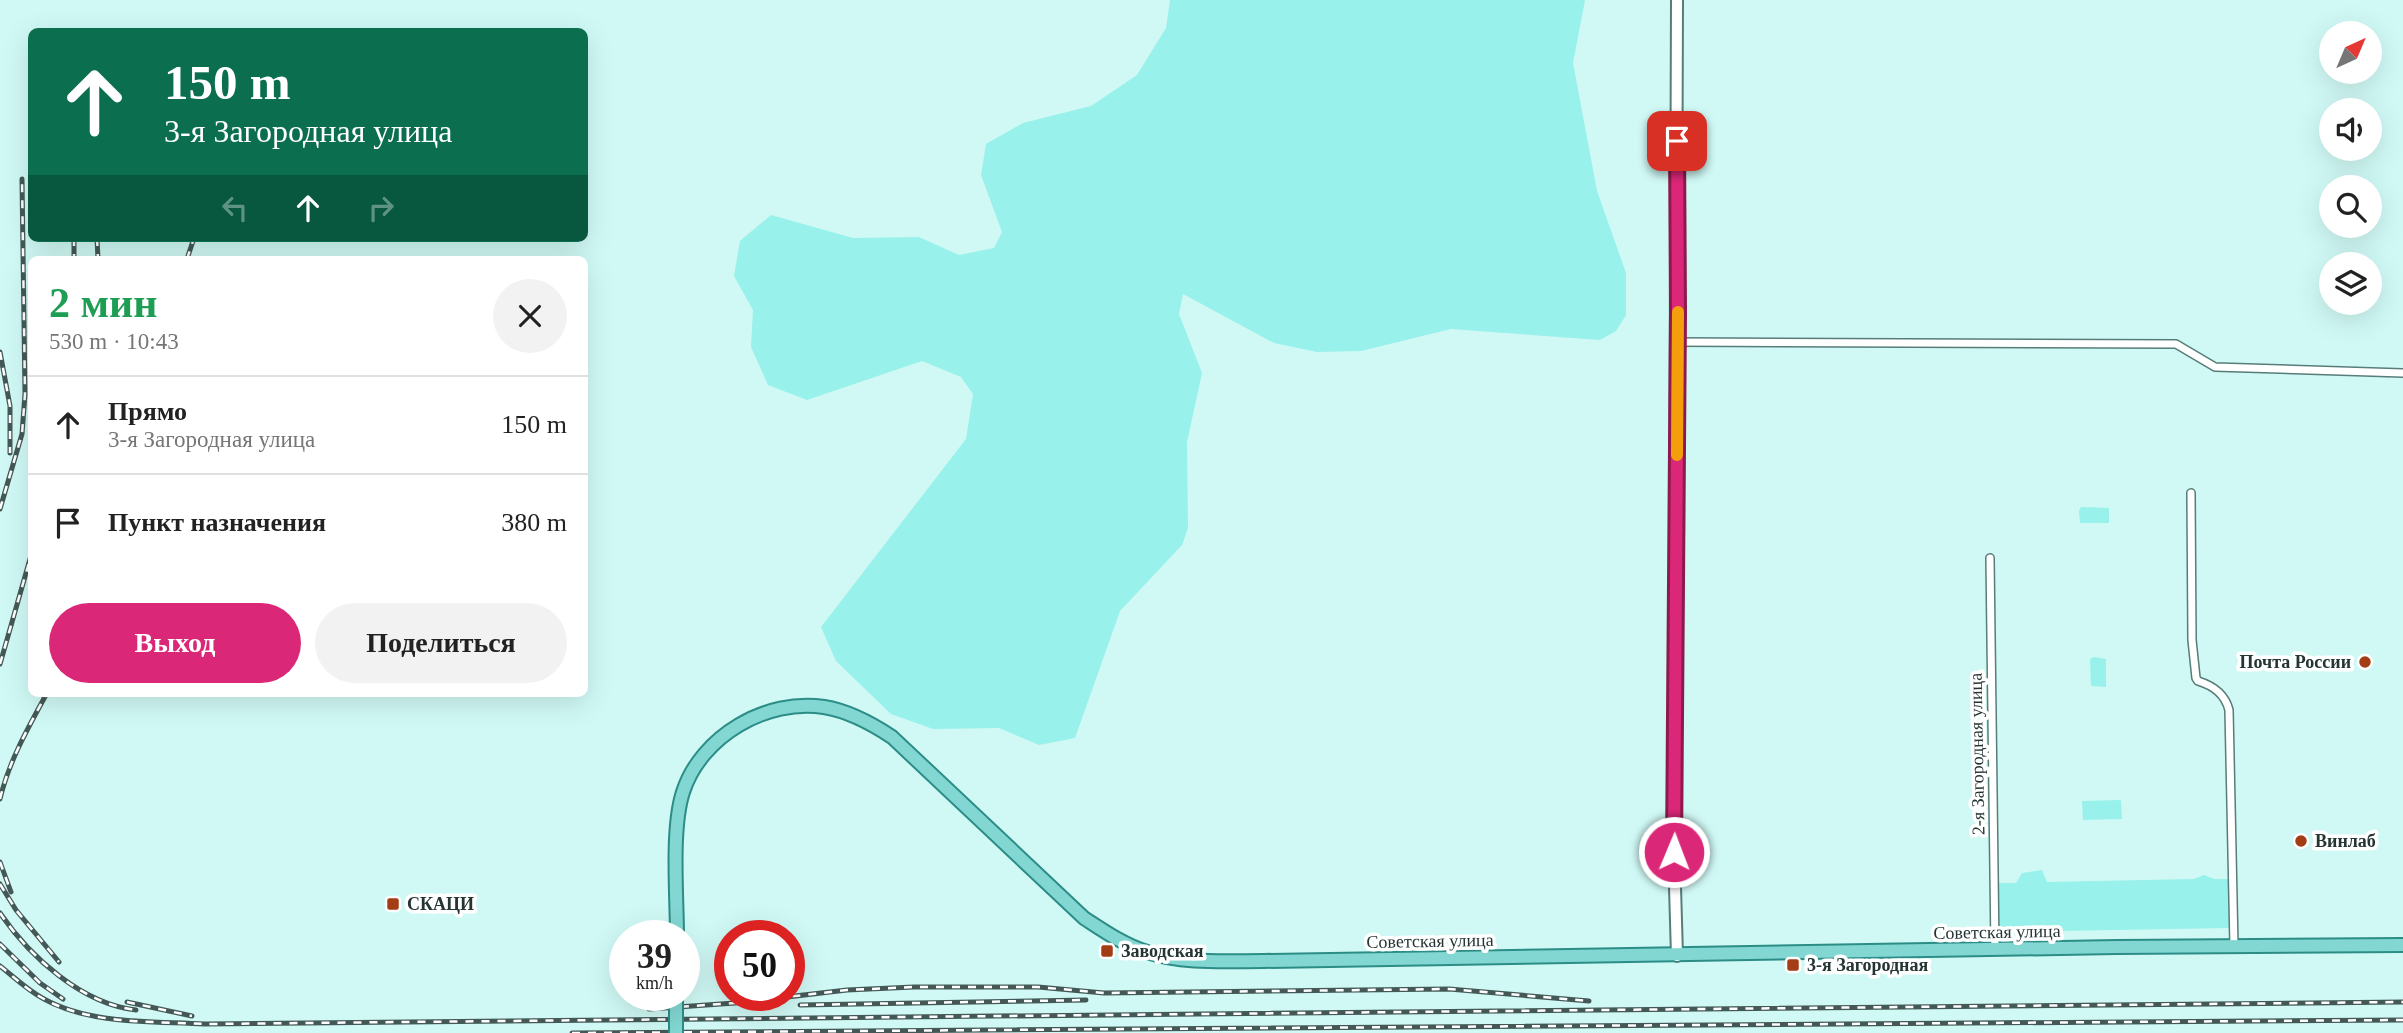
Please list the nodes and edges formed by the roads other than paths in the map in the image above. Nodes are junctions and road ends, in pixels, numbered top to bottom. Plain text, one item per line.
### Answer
1 (1677, 0) edge
2 (1678, 342) junction
3 (2403, 373) edge
4 (2191, 493) dead end
5 (1990, 558) dead end
6 (677, 920) edge
7 (2403, 945) edge
8 (2234, 947) junction
9 (1995, 950) junction
10 (1677, 956) junction
11 (676, 1011) edge
12 (676, 1033) edge

1 - 2 main road
2 - 3 street
2 - 10 main road
4 - 8 street
5 - 9 street, 2-я Загородная улица
6 - 10 main road, Советская улица
7 - 8 main road, Советская улица
8 - 9 main road, Советская улица
9 - 10 main road, Советская улица
11 - 12 main road, bridge

